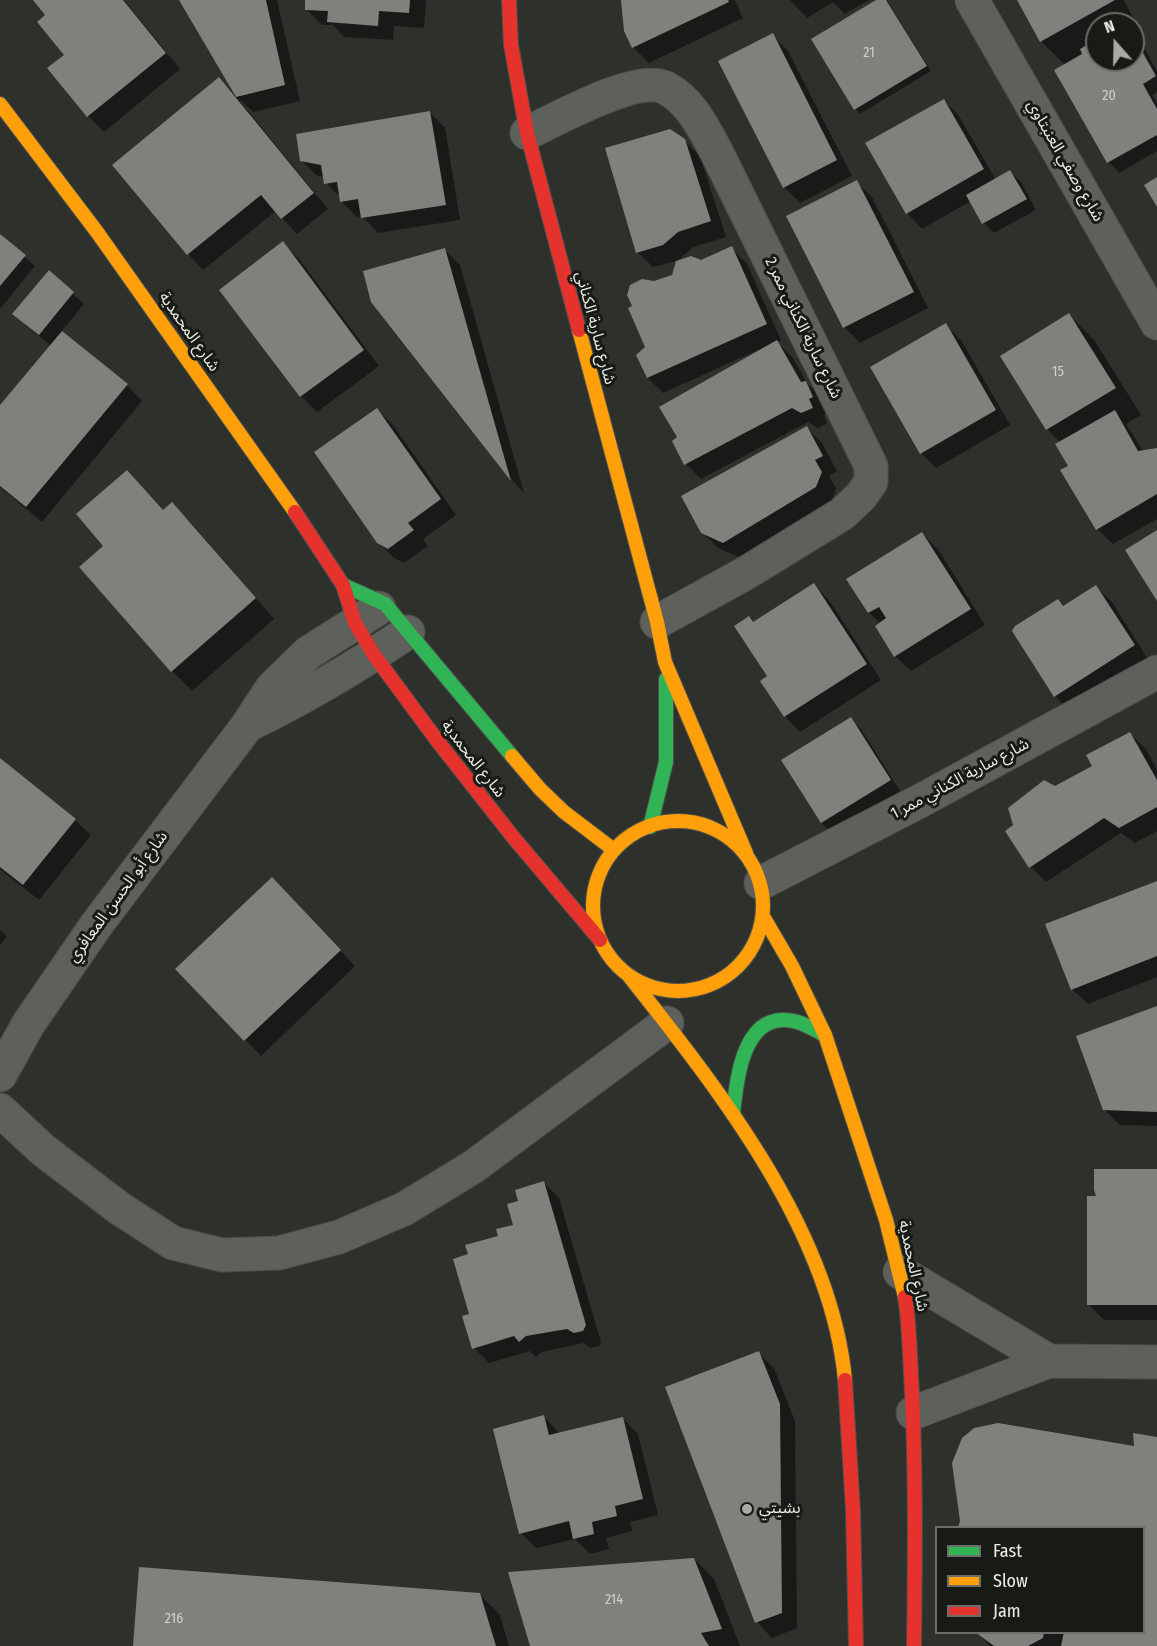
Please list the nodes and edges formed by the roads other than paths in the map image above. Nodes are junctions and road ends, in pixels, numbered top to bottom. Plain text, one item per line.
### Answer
1 (508, 0) edge
2 (972, 0) edge
3 (0, 104) edge
4 (527, 133) junction
5 (1157, 322) edge
6 (343, 585) junction
7 (385, 604) junction
8 (657, 622) junction
9 (355, 623) junction
10 (408, 632) junction
11 (374, 655) junction
12 (665, 662) junction
13 (1157, 672) edge
14 (247, 726) junction
15 (650, 827) junction
16 (614, 850) junction
17 (746, 853) junction
18 (761, 883) junction
19 (764, 918) junction
20 (600, 940) junction
21 (629, 976) junction
22 (667, 1023) junction
23 (825, 1035) junction
24 (0, 1075) edge
25 (0, 1110) edge
26 (733, 1114) junction
27 (900, 1272) junction
28 (1049, 1361) junction
29 (1157, 1362) edge
30 (913, 1413) junction
31 (915, 1620) junction
32 (926, 1637) dead end
33 (850, 1642) edge
34 (914, 1646) edge

1 - 4 street, شارع سارية الكناني
2 - 5 street, شارع وصفي العنبتاوي
3 - 6 street, شارع المحمدية
4 - 8 street, شارع سارية الكناني
4 - 8 street, شارع سارية الكناني ممر 2
6 - 7 street, شارع المحمدية
6 - 9 street, شارع المحمدية
7 - 9 street, شارع أبو الحسن المعافري
7 - 10 street, شارع المحمدية
8 - 12 street, شارع سارية الكناني
9 - 11 street, شارع المحمدية
9 - 14 street, شارع أبو الحسن المعافري
10 - 11 street, شارع أبو الحسن المعافري
10 - 16 street, شارع المحمدية
11 - 14 street, شارع أبو الحسن المعافري
11 - 20 street, شارع المحمدية
12 - 15 street, شارع سارية الكناني
12 - 17 street, شارع سارية الكناني
13 - 18 street, شارع سارية الكناني ممر 1
14 - 24 street, شارع أبو الحسن المعافري
15 - 16 street
15 - 17 street
16 - 20 street
17 - 18 street
18 - 19 street
19 - 21 street
19 - 23 street, شارع المحمدية
20 - 21 street
21 - 22 street
22 - 25 street
22 - 26 street
23 - 26 street
23 - 27 street, شارع المحمدية
26 - 33 street
27 - 28 street
27 - 30 street, شارع المحمدية
28 - 29 street
28 - 30 street
30 - 31 street, شارع المحمدية
31 - 32 street
31 - 34 street, شارع المحمدية

